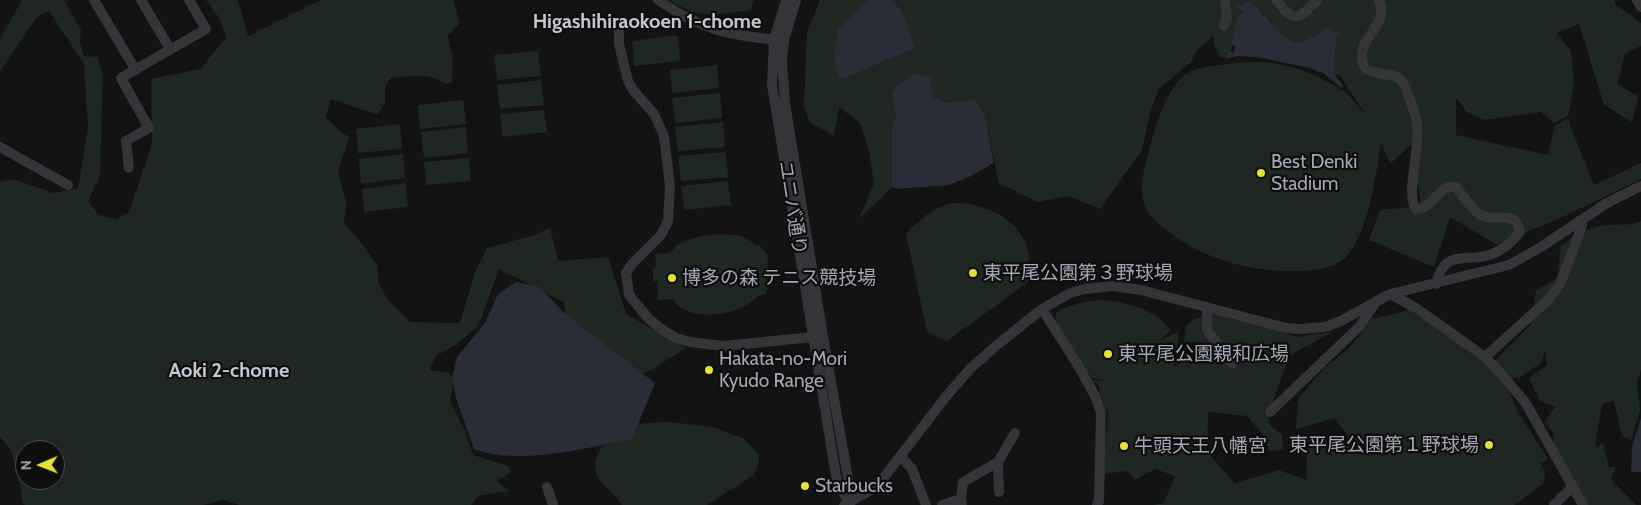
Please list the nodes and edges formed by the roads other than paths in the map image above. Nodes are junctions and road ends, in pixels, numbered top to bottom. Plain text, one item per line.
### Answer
1 (94, 0) edge
2 (141, 0) edge
3 (188, 0) edge
4 (658, 0) edge
5 (786, 0) edge
6 (796, 0) edge
7 (1225, 0) edge
8 (1276, 0) edge
9 (1317, 0) edge
10 (1379, 0) edge
11 (1638, 0) edge
12 (1641, 7) edge
13 (1224, 25) dead end
14 (619, 30) dead end
15 (779, 40) junction
16 (170, 48) junction
17 (135, 69) junction
18 (0, 147) edge
19 (128, 168) dead end
20 (68, 185) dead end
21 (1641, 186) edge
22 (1580, 221) junction
23 (1436, 284) junction
24 (1390, 294) junction
25 (1375, 302) junction
26 (1207, 307) junction
27 (1042, 309) junction
28 (813, 337) junction
29 (1486, 357) junction
30 (1232, 364) dead end
31 (1270, 412) dead end
32 (1015, 433) dead end
33 (900, 456) junction
34 (998, 462) junction
35 (1572, 486) junction
36 (547, 487) dead end
37 (999, 492) dead end
38 (962, 502) edge
39 (847, 504) edge
40 (553, 505) edge
41 (926, 505) edge
42 (942, 505) edge
43 (1097, 505) edge
44 (1554, 505) edge
45 (1583, 505) edge

1 - 17 street
2 - 16 street
3 - 16 street
4 - 15 street
5 - 15 street, ユニバ通り
6 - 15 street, ユニバ通り
7 - 13 street
8 - 9 street
10 - 23 street
11 - 12 street
14 - 28 street
15 - 28 street, ユニバ通り
15 - 39 street, ユニバ通り
16 - 17 street
17 - 19 street
18 - 20 street
21 - 22 street
22 - 23 street
22 - 29 street
23 - 24 street
24 - 25 street
24 - 29 street
25 - 26 street
25 - 31 street
26 - 27 street
26 - 30 street
27 - 33 street
27 - 43 street
28 - 39 street, ユニバ通り
29 - 35 street
32 - 34 street
33 - 39 street
33 - 41 street
34 - 37 street
34 - 38 street
35 - 44 street
35 - 45 street
36 - 40 street
38 - 42 street

